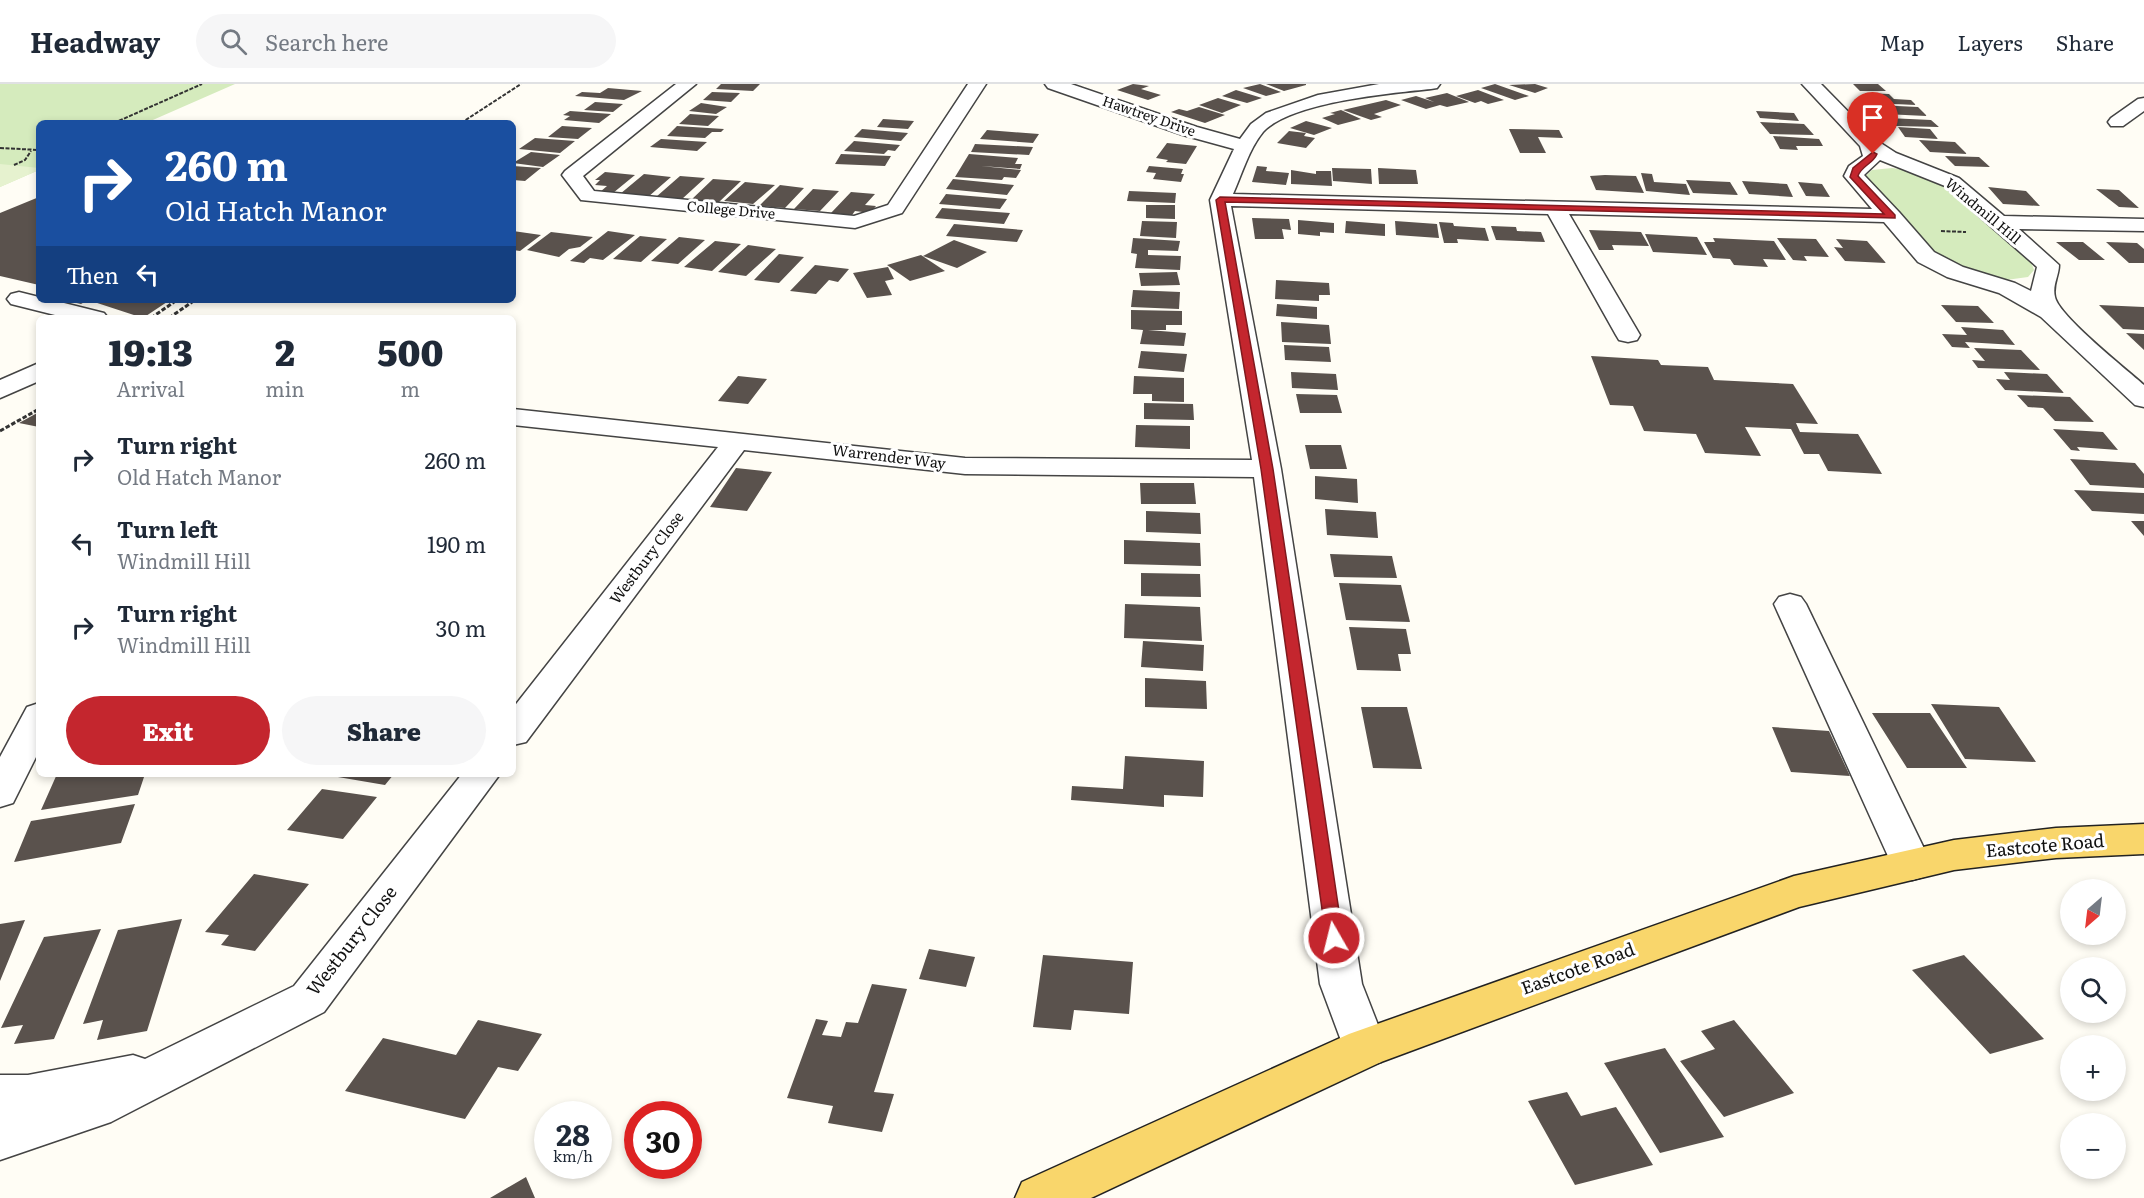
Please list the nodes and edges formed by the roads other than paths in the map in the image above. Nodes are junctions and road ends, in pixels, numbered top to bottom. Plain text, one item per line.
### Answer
1 (687, 84) edge
2 (977, 84) edge
3 (1054, 84) edge
4 (1431, 84) edge
5 (1811, 84) edge
6 (2144, 103) edge
7 (2116, 122) dead end
8 (1869, 144) junction
9 (1245, 147) junction
10 (1220, 200) junction
11 (1556, 208) junction
12 (1892, 216) junction
13 (1998, 222) junction
14 (2144, 225) edge
15 (20, 300) dead end
16 (2049, 312) junction
17 (83, 315) edge
18 (1628, 335) dead end
19 (36, 372) edge
20 (0, 390) edge
21 (2144, 399) edge
22 (516, 417) edge
23 (738, 440) junction
24 (1267, 469) junction
25 (1790, 604) dead end
26 (36, 721) edge
27 (516, 729) edge
28 (480, 777) edge
29 (0, 793) edge
30 (2144, 839) edge
31 (1912, 865) junction
32 (1365, 1048) junction
33 (185, 1063) junction
34 (0, 1096) edge
35 (0, 1138) edge
36 (1040, 1198) edge

1 - 2 street, College Drive
3 - 9 street, Hawtrey Drive
4 - 9 street
5 - 8 street, Windmill Hill
6 - 7 street
8 - 12 street
8 - 13 street, Windmill Hill
9 - 10 street
10 - 11 street
10 - 24 street
11 - 12 street
11 - 18 street
12 - 16 street
13 - 14 street
13 - 16 street, Windmill Hill
15 - 17 street
16 - 21 street
19 - 20 street
22 - 23 street, Warrender Way
23 - 24 street, Warrender Way
23 - 27 street, Westbury Close
24 - 32 street
25 - 31 street
26 - 29 street
28 - 33 street, Westbury Close
30 - 31 main road, Eastcote Road
31 - 32 main road, Eastcote Road
32 - 36 main road, Eastcote Road
33 - 34 street, Westbury Close
33 - 35 street, Westbury Close

